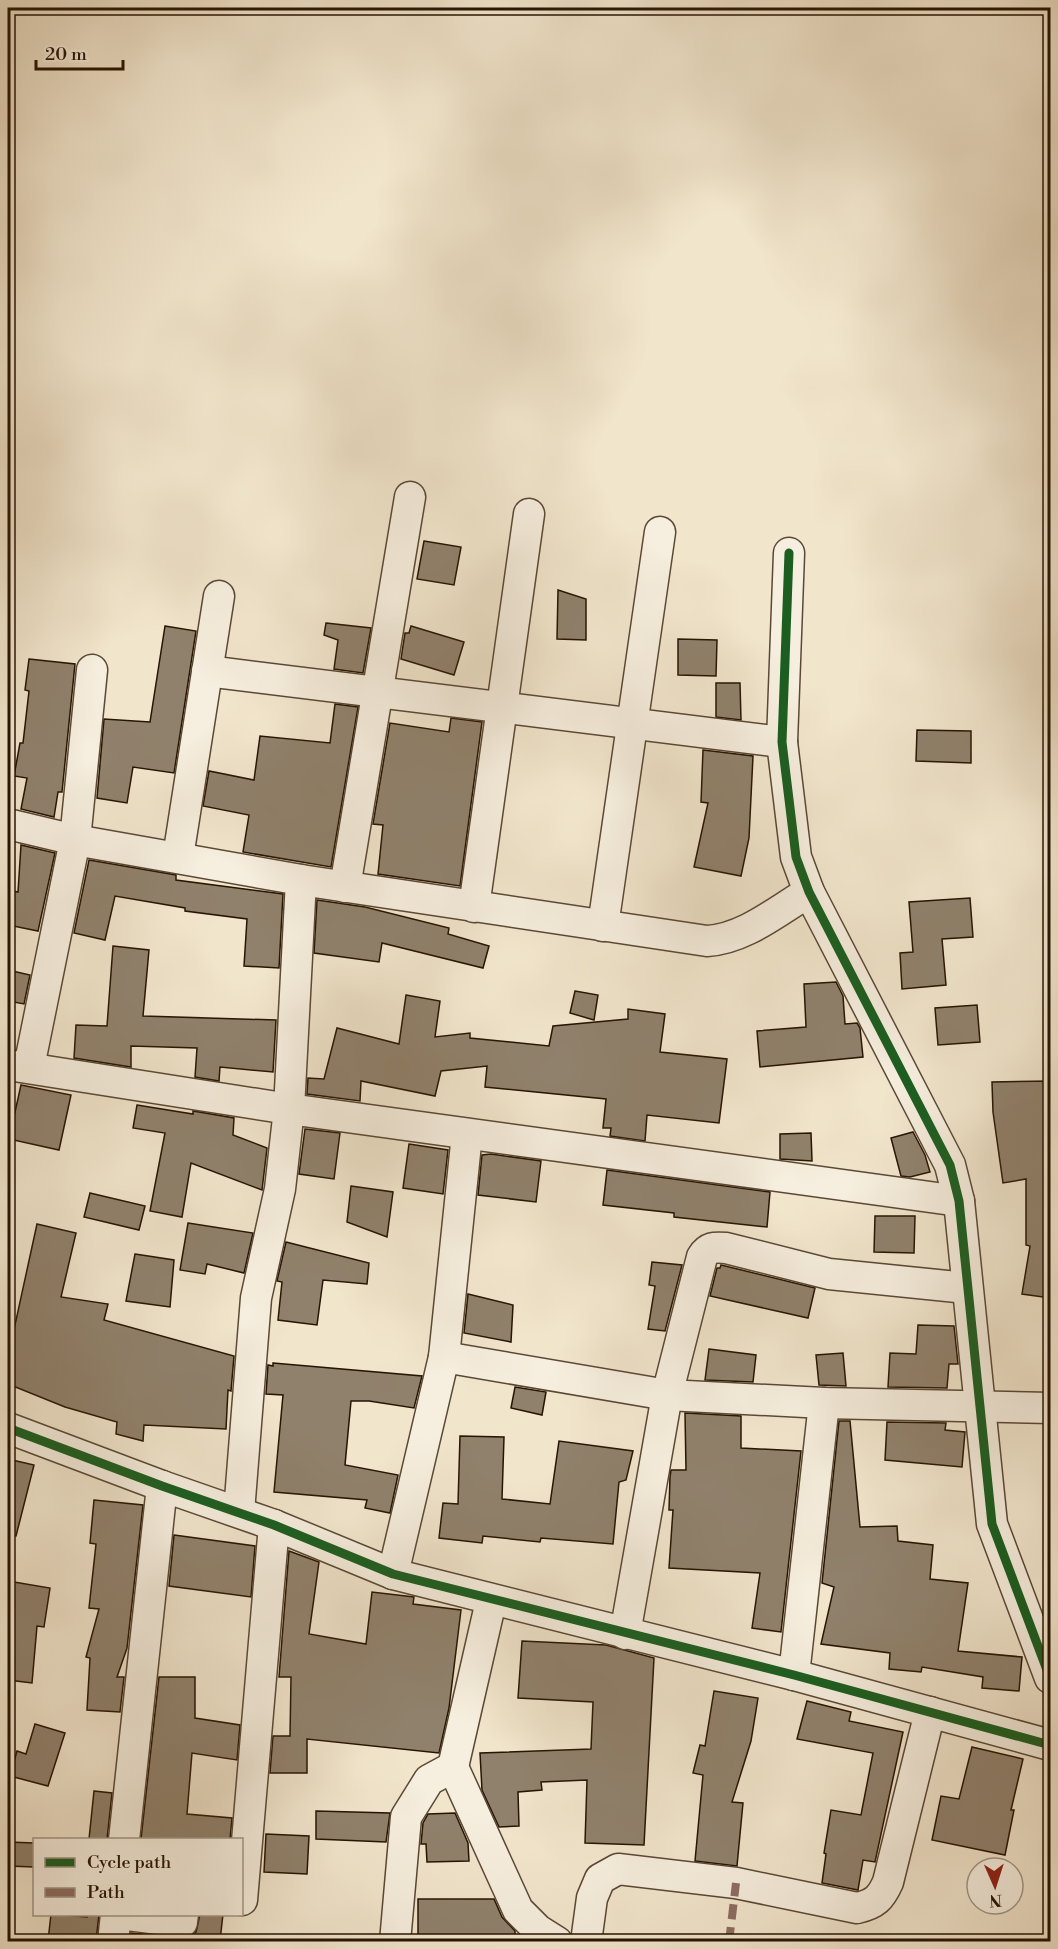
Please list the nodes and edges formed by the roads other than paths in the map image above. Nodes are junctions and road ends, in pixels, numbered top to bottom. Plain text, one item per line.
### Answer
1 (410, 497) dead end
2 (529, 514) dead end
3 (660, 532) dead end
4 (789, 553) dead end
5 (219, 596) dead end
6 (92, 670) dead end
7 (207, 671) junction
8 (378, 692) junction
9 (502, 708) junction
10 (632, 723) junction
11 (782, 742) junction
12 (12, 825) dead end
13 (75, 840) junction
14 (178, 857) junction
15 (301, 880) junction
16 (345, 887) junction
17 (809, 892) junction
18 (474, 907) junction
19 (603, 926) junction
20 (18, 1066) edge
21 (289, 1109) junction
22 (466, 1134) junction
23 (959, 1201) junction
24 (968, 1288) junction
25 (444, 1357) junction
26 (667, 1395) junction
27 (824, 1403) junction
28 (979, 1404) junction
29 (1050, 1408) edge
30 (8, 1428) edge
31 (162, 1486) junction
32 (240, 1512) junction
33 (274, 1525) junction
34 (393, 1574) junction
35 (491, 1601) junction
36 (625, 1634) junction
37 (794, 1675) junction
38 (1050, 1678) edge
39 (930, 1712) junction
40 (1050, 1745) edge
41 (453, 1767) junction
42 (124, 1838) edge
43 (243, 1888) edge
44 (118, 1916) edge
45 (134, 1916) edge
46 (183, 1916) edge
47 (113, 1941) edge
48 (395, 1941) edge
49 (557, 1941) edge
50 (586, 1941) edge

1 - 8 street
2 - 9 street
3 - 10 street
4 - 11 street
5 - 7 street
6 - 13 street
7 - 8 street
7 - 14 street
8 - 9 street
8 - 16 street
9 - 10 street
9 - 18 street
10 - 11 street
10 - 19 street
11 - 17 street
12 - 13 street
13 - 14 street
13 - 20 street
14 - 15 street
15 - 16 street
15 - 21 street
16 - 18 street
17 - 19 street
17 - 23 street
18 - 19 street
20 - 21 street
21 - 22 street
21 - 32 street
22 - 23 street
22 - 25 street
23 - 24 street
24 - 26 street
24 - 28 street
25 - 26 street
25 - 34 street
26 - 27 street
26 - 36 street
27 - 28 street
27 - 37 street
28 - 29 street
28 - 38 street
30 - 31 street
31 - 32 street
31 - 42 street
32 - 33 street
33 - 34 street
33 - 43 street
34 - 35 street
35 - 36 street
35 - 41 street
36 - 37 street
37 - 39 street
39 - 40 street
39 - 50 street
41 - 48 street
41 - 49 street
44 - 47 street
45 - 46 street

